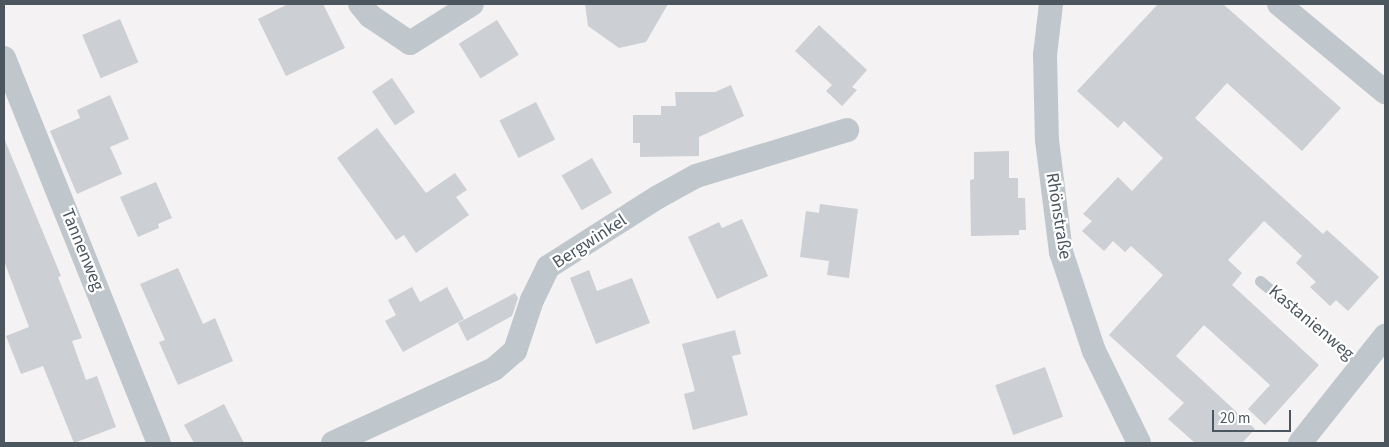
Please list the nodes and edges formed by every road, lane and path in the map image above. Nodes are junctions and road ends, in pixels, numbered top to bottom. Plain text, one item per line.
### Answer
1 (360, 4) edge
2 (472, 4) edge
3 (1051, 4) edge
4 (1279, 4) edge
5 (4, 58) edge
6 (1385, 92) edge
7 (847, 130) dead end
8 (1260, 281) dead end
9 (1385, 336) edge
10 (1361, 365) junction
11 (159, 443) edge
12 (333, 443) edge
13 (1139, 443) edge
14 (1300, 443) edge

1 - 2 street
3 - 13 street, Rhönstraße
4 - 6 street
5 - 11 street, Tannenweg
7 - 12 street, Bergwinkel
8 - 10 lane, Kastanienweg
9 - 10 street, Kastanienweg
10 - 14 street, Kastanienweg

